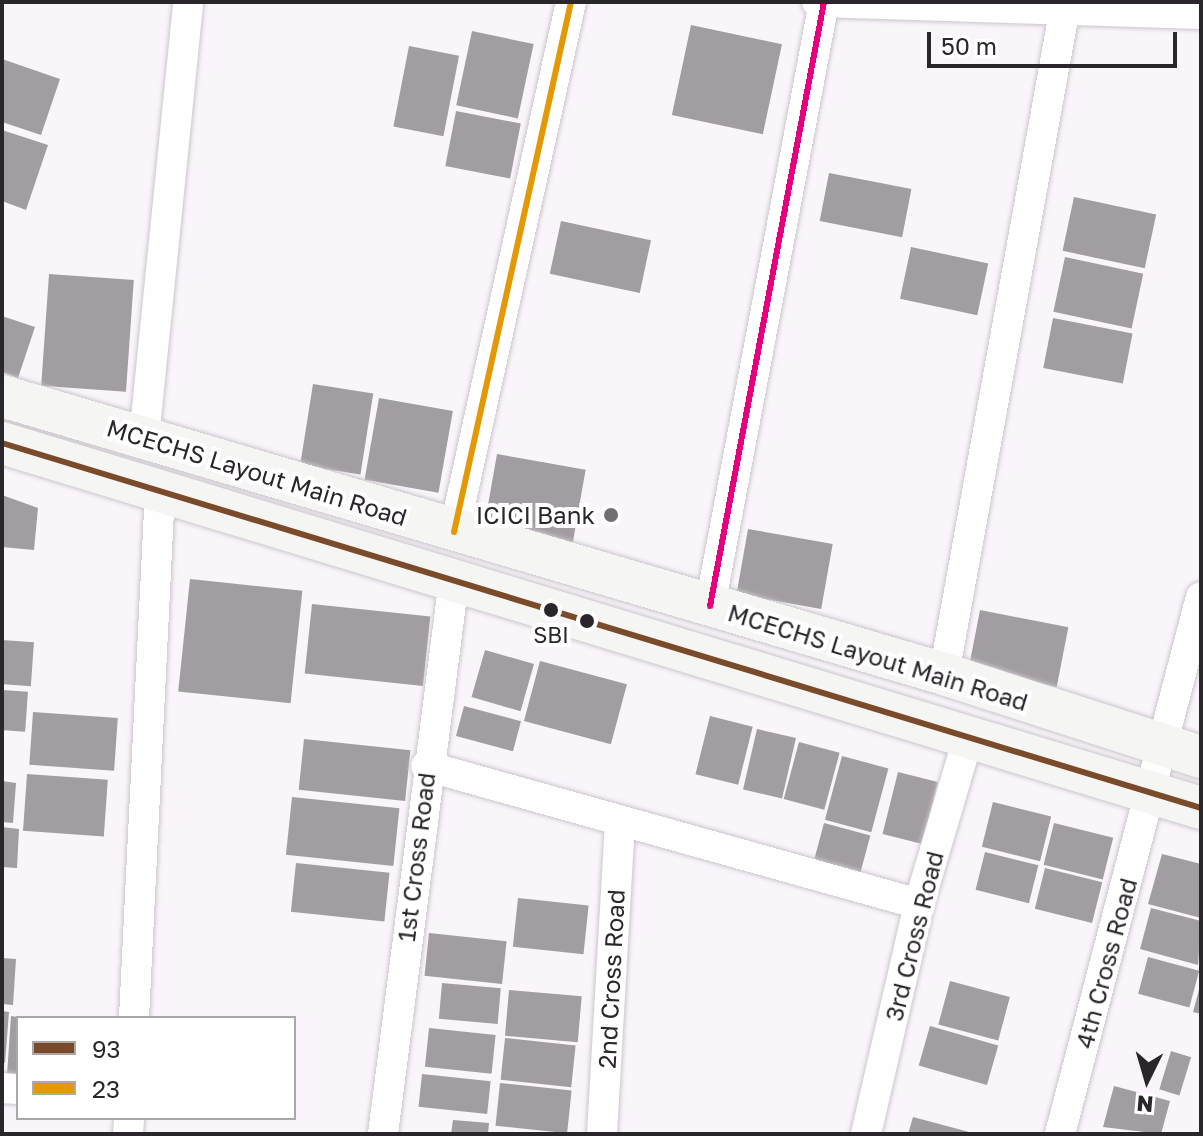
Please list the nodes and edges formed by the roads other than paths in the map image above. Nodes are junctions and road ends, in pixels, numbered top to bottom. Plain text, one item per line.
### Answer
1 (188, 2) edge
2 (571, 2) edge
3 (817, 2) edge
4 (824, 2) edge
5 (1064, 6) edge
6 (1201, 14) edge
7 (2, 396) edge
8 (144, 438) junction
9 (2, 443) edge
10 (160, 491) junction
11 (454, 532) junction
12 (454, 580) junction
13 (1201, 597) edge
14 (710, 606) junction
15 (944, 674) junction
16 (968, 739) junction
17 (1183, 752) edge
18 (426, 766) junction
19 (1153, 792) junction
20 (1201, 808) edge
21 (620, 824) junction
22 (919, 904) junction
23 (134, 1016) edge
24 (383, 1134) edge
25 (602, 1134) edge
26 (866, 1134) edge
27 (1060, 1134) edge

1 - 8 street
2 - 11 street
3 - 4 street
4 - 5 street
4 - 14 street
5 - 6 street
5 - 15 street
7 - 8 main road, MCECHS Layout Main Road
8 - 11 main road, MCECHS Layout Main Road
9 - 10 main road, MCECHS Layout Main Road
10 - 12 main road, MCECHS Layout Main Road
10 - 23 street
11 - 14 main road, MCECHS Layout Main Road
12 - 16 main road, MCECHS Layout Main Road
12 - 18 street, 1st Cross Road
13 - 17 street, 4th Cross Road
14 - 15 main road, MCECHS Layout Main Road
15 - 17 main road, MCECHS Layout Main Road
16 - 19 main road, MCECHS Layout Main Road
16 - 22 street, 3rd Cross Road
17 - 19 street, 4th Cross Road
18 - 21 street
18 - 24 street, 1st Cross Road
19 - 20 main road, MCECHS Layout Main Road
19 - 27 street, 4th Cross Road
21 - 22 street
21 - 25 street, 2nd Cross Road
22 - 26 street, 3rd Cross Road

